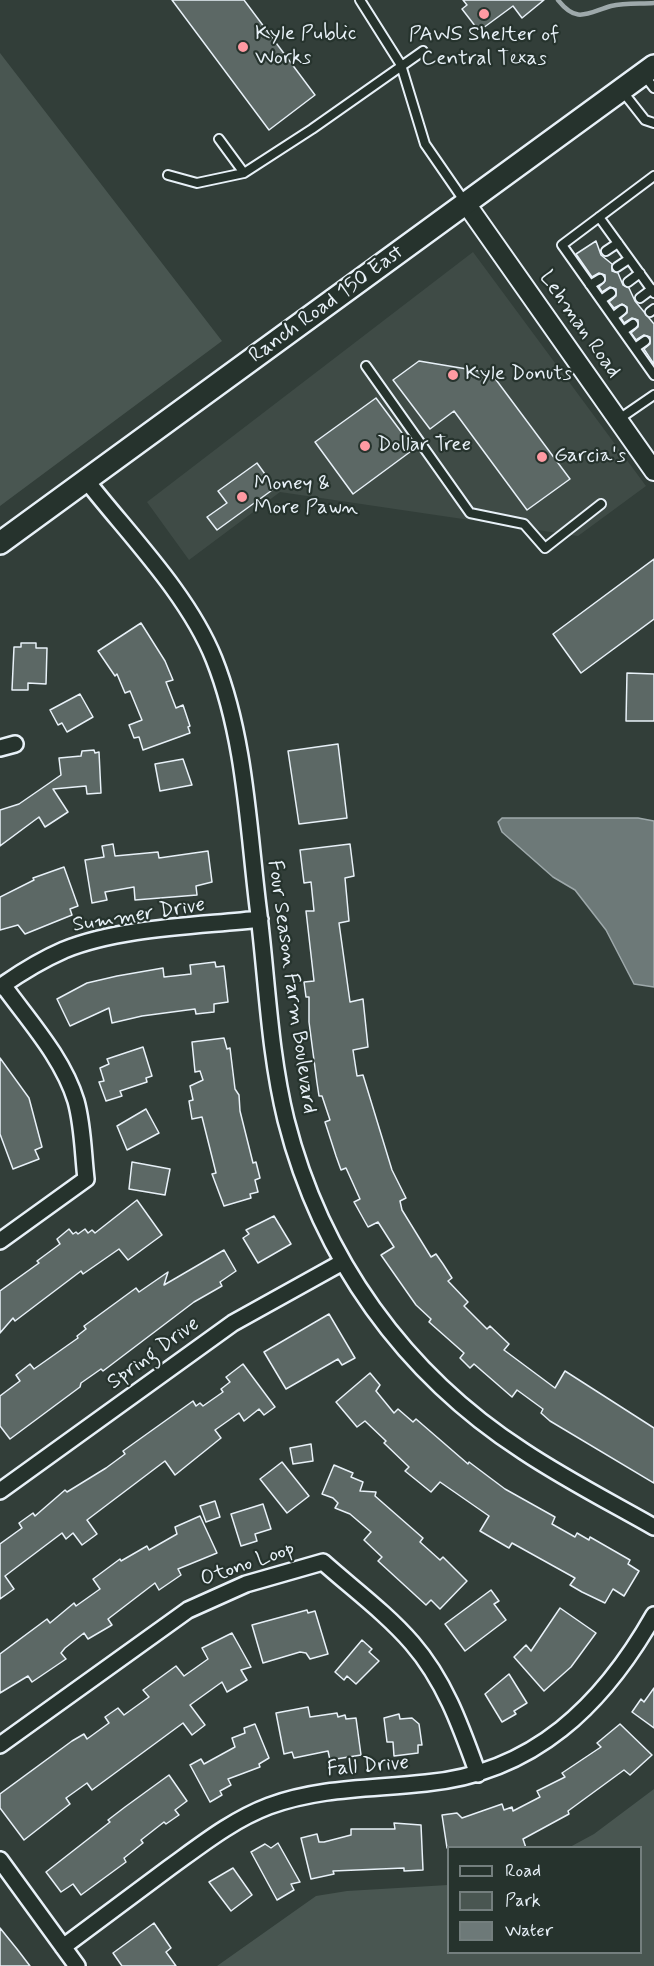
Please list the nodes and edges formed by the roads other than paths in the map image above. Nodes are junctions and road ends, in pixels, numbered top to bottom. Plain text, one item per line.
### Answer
1 (360, 0) edge
2 (423, 51) dead end
3 (401, 65) junction
4 (651, 76) edge
5 (622, 91) junction
6 (654, 123) edge
7 (219, 139) dead end
8 (244, 173) junction
9 (168, 175) dead end
10 (654, 176) edge
11 (467, 205) junction
12 (599, 217) junction
13 (618, 243) junction
14 (606, 251) dead end
15 (629, 259) junction
16 (589, 263) dead end
17 (617, 267) dead end
18 (580, 270) junction
19 (640, 273) junction
20 (600, 279) dead end
21 (628, 282) dead end
22 (591, 285) junction
23 (653, 291) edge
24 (611, 293) dead end
25 (640, 298) dead end
26 (601, 300) junction
27 (622, 310) dead end
28 (613, 316) junction
29 (633, 324) dead end
30 (623, 331) junction
31 (645, 341) dead end
32 (635, 348) junction
33 (650, 362) edge
34 (366, 366) dead end
35 (654, 375) edge
36 (654, 395) edge
37 (618, 420) junction
38 (654, 471) edge
39 (86, 480) junction
40 (601, 504) dead end
41 (0, 543) edge
42 (260, 919) junction
43 (1, 986) edge
44 (0, 1241) edge
45 (341, 1263) junction
46 (0, 1491) edge
47 (654, 1527) edge
48 (654, 1615) edge
49 (0, 1745) edge
50 (478, 1774) junction
51 (0, 1860) edge
52 (63, 1947) junction
53 (77, 1966) edge

1 - 3 lane
2 - 3 lane
3 - 8 lane
3 - 11 lane
4 - 5 main road, Ranch Road 150 East
5 - 6 lane
5 - 11 main road, Ranch Road 150 East
7 - 8 lane
8 - 9 lane
10 - 12 lane
11 - 37 street, Lehman Road
11 - 39 main road, Ranch Road 150 East
12 - 13 lane
12 - 18 lane
13 - 14 lane
13 - 15 lane
15 - 17 lane
15 - 19 lane
16 - 18 lane
18 - 22 lane
19 - 21 lane
19 - 23 lane
20 - 22 lane
22 - 26 lane
23 - 25 lane
24 - 26 lane
26 - 28 lane
27 - 28 lane
28 - 30 lane
29 - 30 lane
30 - 32 lane
31 - 32 lane
32 - 33 lane
33 - 35 lane
34 - 40 lane
36 - 37 lane
37 - 38 street, Lehman Road
39 - 41 main road, Ranch Road 150 East
39 - 42 street, Four Season Farm Boulevard
42 - 43 street, Summer Drive
42 - 45 street, Four Season Farm Boulevard
43 - 44 street
45 - 46 street, Spring Drive
45 - 47 street, Four Season Farm Boulevard
48 - 50 street, Fall Drive
49 - 50 street, Otono Loop
50 - 52 street, Fall Drive
51 - 52 street
52 - 53 street

